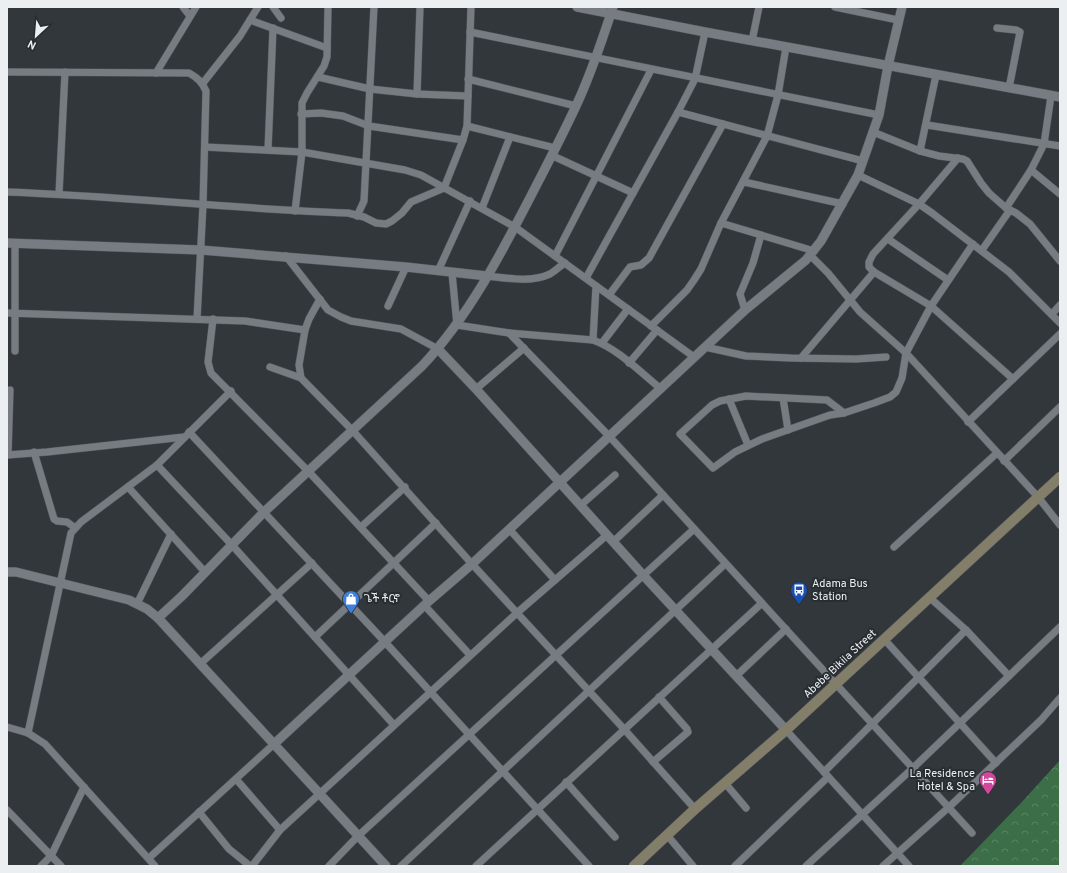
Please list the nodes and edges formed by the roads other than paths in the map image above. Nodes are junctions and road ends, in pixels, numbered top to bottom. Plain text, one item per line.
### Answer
1 (183, 7) edge
2 (196, 7) edge
3 (258, 7) edge
4 (273, 7) edge
5 (328, 7) edge
6 (374, 7) edge
7 (420, 7) edge
8 (471, 7) edge
9 (577, 7) edge
10 (759, 7) edge
11 (835, 7) edge
12 (902, 7) edge
13 (851, 9) edge
14 (612, 10) edge
15 (190, 16) junction
16 (281, 18) dead end
17 (250, 20) junction
18 (898, 20) junction
19 (273, 28) junction
20 (997, 28) dead end
21 (470, 32) junction
22 (705, 32) junction
23 (752, 41) junction
24 (786, 47) junction
25 (327, 48) junction
26 (597, 58) junction
27 (888, 66) junction
28 (651, 70) junction
29 (7, 72) edge
30 (65, 72) junction
31 (156, 73) junction
32 (936, 75) junction
33 (318, 77) junction
34 (694, 78) junction
35 (468, 79) junction
36 (203, 84) junction
37 (1009, 88) junction
38 (370, 89) junction
39 (417, 94) junction
40 (778, 95) junction
41 (468, 96) junction
42 (1056, 97) edge
43 (576, 106) junction
44 (678, 112) junction
45 (301, 114) junction
46 (879, 115) junction
47 (723, 124) junction
48 (927, 124) junction
49 (369, 126) junction
50 (466, 126) junction
51 (874, 132) junction
52 (767, 136) junction
53 (510, 137) junction
54 (463, 140) junction
55 (1044, 144) junction
56 (1060, 146) edge
57 (205, 147) junction
58 (268, 150) junction
59 (920, 151) junction
60 (302, 152) junction
61 (553, 152) junction
62 (958, 158) junction
63 (863, 161) junction
64 (366, 162) junction
65 (1031, 170) junction
66 (858, 175) junction
67 (597, 176) junction
68 (744, 182) junction
69 (444, 188) junction
70 (7, 192) edge
71 (633, 193) junction
72 (59, 194) junction
73 (1060, 194) edge
74 (470, 201) junction
75 (843, 204) junction
76 (919, 204) junction
77 (203, 205) junction
78 (482, 208) junction
79 (1008, 209) junction
80 (295, 211) junction
81 (357, 216) junction
82 (721, 223) junction
83 (515, 226) junction
84 (761, 235) junction
85 (888, 239) junction
86 (11, 243) edge
87 (973, 244) junction
88 (201, 250) junction
89 (982, 250) junction
90 (812, 253) junction
91 (286, 256) junction
92 (555, 256) junction
93 (1060, 261) edge
94 (565, 263) junction
95 (406, 267) junction
96 (438, 271) junction
97 (452, 272) junction
98 (874, 272) junction
99 (487, 276) junction
100 (586, 278) junction
101 (948, 280) junction
102 (596, 286) junction
103 (609, 295) junction
104 (320, 300) junction
105 (851, 301) junction
106 (1060, 305) edge
107 (388, 306) dead end
108 (931, 306) junction
109 (628, 309) junction
110 (745, 310) junction
111 (7, 313) edge
112 (15, 313) junction
113 (1052, 314) junction
114 (197, 319) junction
115 (213, 319) junction
116 (1060, 323) edge
117 (457, 325) junction
118 (654, 328) junction
119 (305, 330) junction
120 (509, 333) junction
121 (1060, 334) edge
122 (593, 340) junction
123 (602, 343) junction
124 (705, 347) junction
125 (524, 348) junction
126 (438, 349) junction
127 (15, 351) dead end
128 (906, 353) junction
129 (694, 357) junction
130 (886, 357) dead end
131 (801, 358) junction
132 (630, 363) junction
133 (270, 367) dead end
134 (301, 378) junction
135 (1013, 379) junction
136 (660, 388) junction
137 (476, 389) junction
138 (10, 390) dead end
139 (231, 391) junction
140 (783, 398) junction
141 (729, 399) junction
142 (1060, 407) edge
143 (844, 413) junction
144 (968, 422) junction
145 (788, 430) junction
146 (354, 431) junction
147 (186, 434) junction
148 (609, 436) junction
149 (748, 446) junction
150 (34, 452) junction
151 (997, 453) junction
152 (7, 455) edge
153 (1004, 461) junction
154 (157, 465) junction
155 (309, 472) junction
156 (615, 475) dead end
157 (1060, 477) edge
158 (560, 482) junction
159 (128, 487) junction
160 (405, 487) junction
161 (663, 495) junction
162 (1038, 497) junction
163 (580, 505) junction
164 (264, 512) junction
165 (436, 523) junction
166 (1060, 525) edge
167 (360, 527) junction
168 (74, 528) junction
169 (694, 529) junction
170 (509, 530) junction
171 (171, 534) junction
172 (610, 538) junction
173 (232, 545) junction
174 (894, 547) dead end
175 (312, 563) junction
176 (394, 563) junction
177 (472, 564) junction
178 (726, 564) junction
179 (7, 572) edge
180 (205, 572) junction
181 (643, 575) junction
182 (555, 580) junction
183 (59, 583) junction
184 (277, 595) junction
185 (929, 597) junction
186 (762, 603) junction
187 (136, 604) junction
188 (350, 604) junction
189 (427, 604) junction
190 (675, 610) junction
191 (518, 612) junction
192 (158, 618) junction
193 (1060, 627) edge
194 (786, 629) junction
195 (966, 630) junction
196 (315, 637) junction
197 (884, 639) junction
198 (385, 642) junction
199 (711, 649) junction
200 (556, 655) junction
201 (470, 656) junction
202 (200, 664) junction
203 (349, 675) junction
204 (736, 676) junction
205 (1009, 676) junction
206 (919, 678) junction
207 (836, 684) junction
208 (589, 690) junction
209 (430, 692) junction
210 (659, 697) junction
211 (1060, 698) edge
212 (873, 724) junction
213 (959, 724) junction
214 (394, 725) junction
215 (7, 727) edge
216 (624, 729) junction
217 (786, 730) junction
218 (28, 733) junction
219 (470, 734) junction
220 (274, 744) junction
221 (653, 762) junction
222 (996, 763) junction
223 (913, 768) junction
224 (503, 770) junction
225 (826, 774) junction
226 (236, 779) junction
227 (566, 782) junction
228 (725, 783) junction
229 (84, 787) junction
230 (319, 793) junction
231 (746, 808) dead end
232 (948, 808) junction
233 (538, 809) junction
234 (695, 809) junction
235 (7, 810) edge
236 (199, 812) junction
237 (862, 814) junction
238 (280, 830) junction
239 (972, 833) dead end
240 (667, 835) junction
241 (358, 836) junction
242 (615, 837) dead end
243 (897, 853) junction
244 (51, 856) junction
245 (149, 858) junction
246 (41, 866) edge
247 (61, 866) edge
248 (155, 866) edge
249 (251, 866) edge
250 (329, 866) edge
251 (386, 866) edge
252 (400, 866) edge
253 (476, 866) edge
254 (588, 866) edge
255 (634, 866) edge
256 (694, 866) edge
257 (736, 866) edge
258 (806, 866) edge
259 (883, 866) edge
260 (909, 866) edge

1 - 15 street
2 - 15 street
3 - 17 street
4 - 16 street
5 - 25 street
6 - 38 street
7 - 39 street
8 - 21 street
9 - 14 street
10 - 23 street
11 - 13 street
12 - 18 street
13 - 18 street
14 - 22 street
14 - 26 street
15 - 31 street
17 - 19 street
17 - 36 street
18 - 27 street
19 - 25 street
19 - 58 street
20 - 37 street
21 - 26 street
21 - 35 street
22 - 23 street
22 - 34 street
23 - 24 street
24 - 27 street
24 - 40 street
25 - 33 street
26 - 28 street
26 - 43 street
27 - 32 street
27 - 46 street
28 - 34 street
28 - 67 street
29 - 30 street
30 - 31 street
30 - 72 street
31 - 36 street
32 - 37 street
32 - 48 street
33 - 38 street
33 - 45 street
34 - 40 street
34 - 44 street
35 - 41 street
35 - 43 street
36 - 57 street
37 - 42 street
38 - 39 street
38 - 49 street
39 - 41 street
40 - 46 street
40 - 52 street
41 - 50 street
42 - 55 street
43 - 61 street
44 - 47 street
44 - 71 street
45 - 49 street
45 - 60 street
46 - 51 street
47 - 52 street
47 - 103 street
48 - 55 street
48 - 59 street
49 - 54 street
49 - 64 street
50 - 53 street
50 - 54 street
51 - 59 street
51 - 63 street
52 - 63 street
52 - 68 street
53 - 61 street
53 - 78 street
54 - 69 street
55 - 56 street
55 - 65 street
57 - 58 street
57 - 77 street
58 - 60 street
59 - 62 street
60 - 64 street
60 - 80 street
61 - 67 street
61 - 83 street
62 - 76 street
62 - 79 street
63 - 66 street
64 - 69 street
64 - 81 street
65 - 73 street
65 - 79 street
66 - 75 street
66 - 76 street
67 - 71 street
67 - 92 street
68 - 75 street
68 - 82 street
69 - 74 street
69 - 81 street
70 - 72 street
71 - 100 street
72 - 77 street
74 - 78 street
74 - 96 street
75 - 90 street
76 - 85 street
76 - 87 street
77 - 80 street
77 - 88 street
78 - 83 street
79 - 89 street
79 - 93 street
80 - 81 street
82 - 84 street
82 - 118 street
83 - 92 street
83 - 99 street
84 - 90 street
84 - 110 street
85 - 98 street
85 - 101 street
86 - 88 street
86 - 112 street
87 - 89 street
87 - 101 street
88 - 91 street
88 - 114 street
89 - 113 street
90 - 105 street
90 - 110 street
91 - 95 street
91 - 104 street
92 - 94 street
94 - 99 street
94 - 100 street
95 - 96 street
95 - 107 street
96 - 97 street
97 - 99 street
97 - 117 street
98 - 105 street
98 - 108 street
99 - 117 street
100 - 102 street
101 - 108 street
102 - 103 street
102 - 122 street
103 - 109 street
104 - 119 street
104 - 126 street
105 - 128 street
105 - 131 street
106 - 113 street
108 - 128 street
108 - 135 street
109 - 118 street
109 - 123 street
110 - 124 street
111 - 112 street
112 - 114 street
112 - 127 street
113 - 116 street
114 - 115 street
115 - 119 street
115 - 139 street
117 - 120 street
117 - 126 street
118 - 129 street
118 - 132 street
119 - 134 street
120 - 122 street
120 - 125 street
121 - 135 street
122 - 123 street
123 - 132 street
124 - 129 street
124 - 131 street
125 - 137 street
125 - 148 street
126 - 137 street
126 - 146 street
128 - 143 street
128 - 144 street
129 - 136 street
130 - 131 street
132 - 136 street
133 - 134 street
134 - 146 street
135 - 144 street
136 - 148 street
137 - 158 street
138 - 152 street
139 - 147 street
139 - 155 street
140 - 141 street
140 - 143 street
140 - 145 street
141 - 149 street
141 - 149 street
142 - 153 street
143 - 145 street
144 - 151 street
145 - 149 street
146 - 155 street
146 - 160 street
147 - 150 street
147 - 154 street
147 - 164 street
148 - 158 street
148 - 161 street
150 - 152 street
150 - 168 street
151 - 153 street
151 - 174 street
153 - 162 street
154 - 159 street
154 - 173 street
155 - 164 street
155 - 167 street
156 - 163 street
157 - 162 main road, Abebe Bikila Street
158 - 163 street
158 - 170 street
159 - 168 street
159 - 171 street
160 - 165 street
160 - 167 street
161 - 169 street
161 - 172 street
162 - 166 street
162 - 185 main road, Abebe Bikila Street
163 - 172 street
164 - 173 street
164 - 175 street
165 - 176 street
165 - 177 street
167 - 176 street
168 - 183 street
169 - 178 street
169 - 181 street
170 - 177 street
170 - 182 street
171 - 180 street
171 - 187 street
172 - 181 street
172 - 182 street
173 - 180 street
173 - 184 street
175 - 184 street
175 - 188 street
176 - 188 street
176 - 189 street
177 - 189 street
177 - 191 street
178 - 186 street
178 - 190 street
179 - 183 street
180 - 192 street
181 - 190 street
181 - 200 street
182 - 191 street
183 - 187 street
183 - 218 street
184 - 196 street
184 - 202 street
185 - 195 street
185 - 197 main road, Abebe Bikila Street
186 - 194 street
186 - 199 street
187 - 192 street
188 - 196 street
188 - 198 street
189 - 198 street
189 - 201 street
190 - 199 street
190 - 208 street
191 - 200 street
191 - 201 street
192 - 202 street
193 - 205 street
194 - 204 street
194 - 207 street
195 - 205 street
195 - 206 street
196 - 203 street
197 - 206 street
197 - 207 main road, Abebe Bikila Street
198 - 203 street
198 - 209 street
199 - 204 street
199 - 210 street
200 - 208 street
200 - 219 street
201 - 209 street
202 - 220 street
203 - 214 street
203 - 220 street
204 - 217 street
205 - 213 street
206 - 212 street
206 - 213 street
207 - 212 street
207 - 217 main road, Abebe Bikila Street
208 - 216 street
208 - 224 street
209 - 214 street
209 - 219 street
210 - 216 street
210 - 221 street
211 - 222 street
212 - 223 street
212 - 225 street
213 - 222 street
213 - 223 street
214 - 230 street
215 - 218 street
216 - 221 street
216 - 227 street
217 - 225 street
217 - 228 main road, Abebe Bikila Street
218 - 229 street
219 - 224 street
219 - 241 street
220 - 226 street
220 - 230 street
221 - 234 street
222 - 232 street
223 - 232 street
223 - 237 street
224 - 233 street
224 - 252 street
225 - 237 street
225 - 257 street
226 - 236 street
226 - 238 street
227 - 233 street
227 - 242 street
228 - 231 street
228 - 234 main road, Abebe Bikila Street
229 - 244 street
229 - 245 street
230 - 238 street
230 - 241 street
232 - 239 street
232 - 243 street
233 - 253 street
233 - 254 street
234 - 240 main road, Abebe Bikila Street
235 - 244 street
236 - 245 street
236 - 249 street
237 - 243 street
237 - 258 street
238 - 249 street
240 - 255 main road, Abebe Bikila Street
240 - 256 street
241 - 250 street
241 - 251 street
243 - 259 street
243 - 260 street
244 - 246 street
244 - 247 street
245 - 248 street

